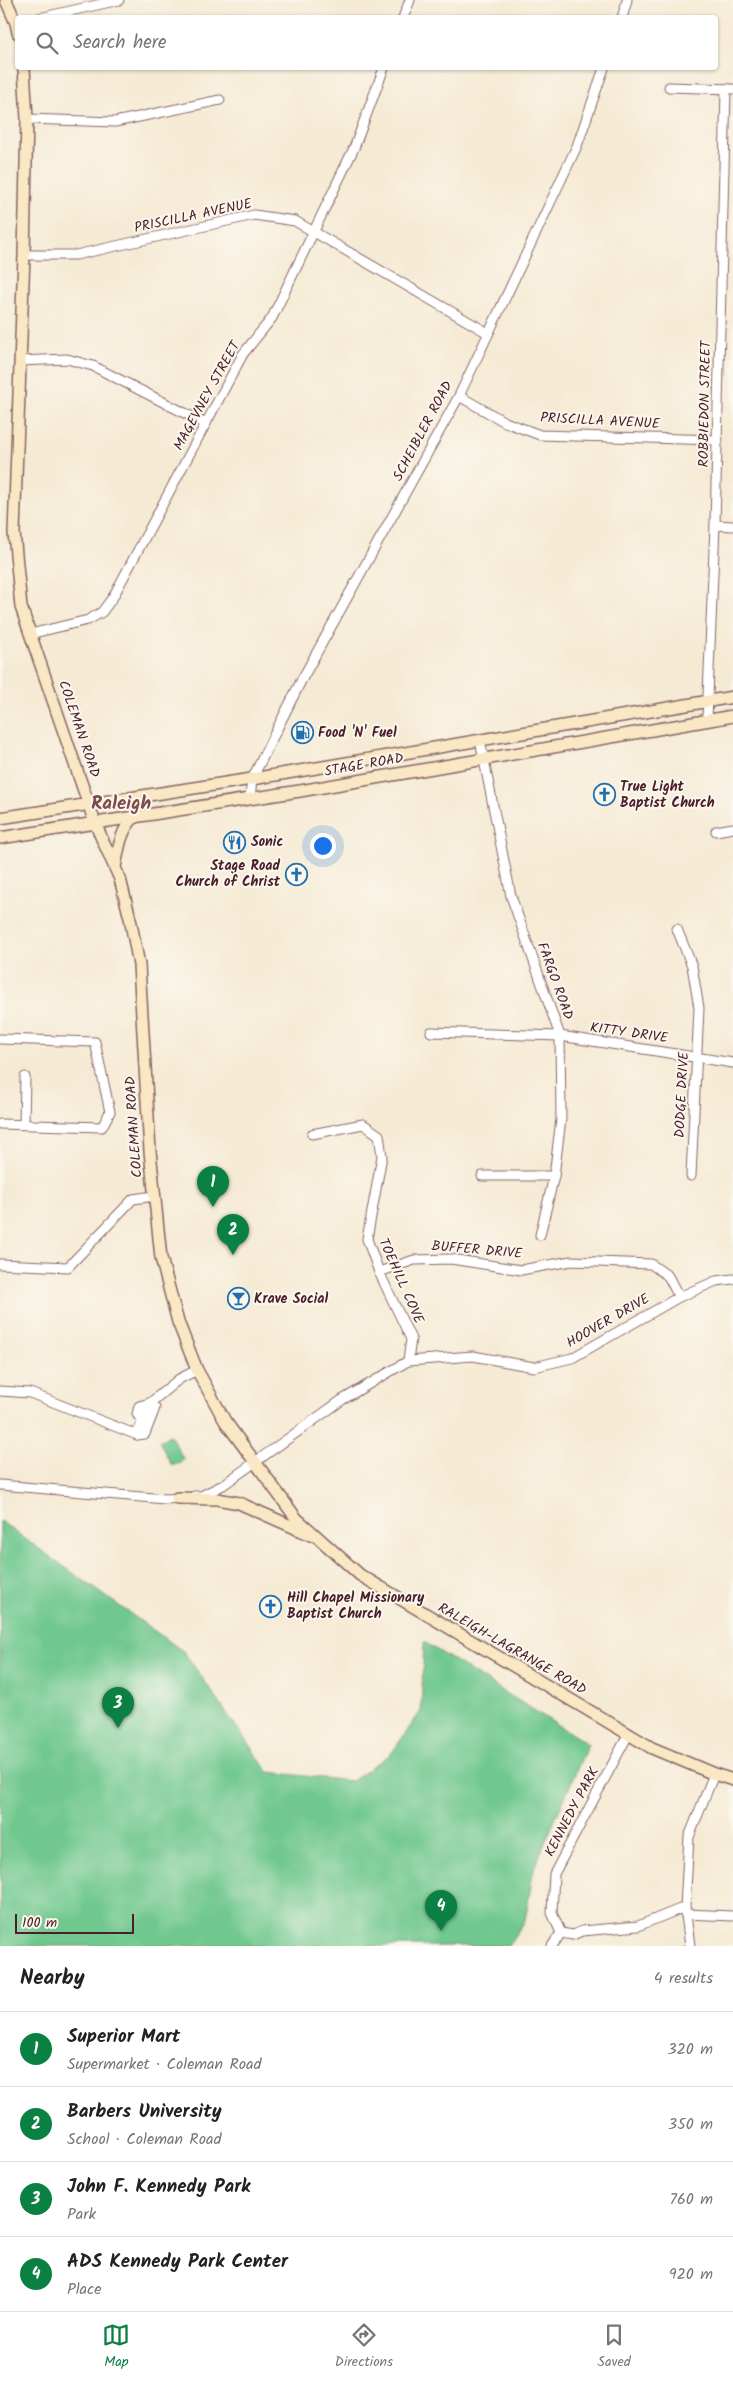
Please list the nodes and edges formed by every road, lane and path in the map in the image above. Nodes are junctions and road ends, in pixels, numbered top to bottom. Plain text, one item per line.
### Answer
1 (6, 0) edge
2 (118, 0) edge
3 (410, 0) edge
4 (628, 0) edge
5 (52, 15) edge
6 (404, 15) edge
7 (623, 15) edge
8 (15, 21) edge
9 (24, 70) edge
10 (383, 70) edge
11 (603, 70) edge
12 (669, 87) dead end
13 (730, 89) edge
14 (220, 100) dead end
15 (27, 119) junction
16 (313, 233) junction
17 (24, 255) junction
18 (488, 333) junction
19 (20, 360) junction
20 (459, 396) junction
21 (206, 424) junction
22 (718, 440) junction
23 (716, 525) junction
24 (733, 526) edge
25 (30, 634) junction
26 (733, 697) edge
27 (708, 700) junction
28 (733, 716) edge
29 (707, 720) junction
30 (480, 740) junction
31 (484, 760) junction
32 (252, 779) junction
33 (250, 799) junction
34 (88, 803) junction
35 (134, 817) junction
36 (0, 818) edge
37 (95, 823) junction
38 (733, 828) edge
39 (716, 831) dead end
40 (0, 838) edge
41 (115, 867) junction
42 (677, 930) dead end
43 (431, 1032) dead end
44 (560, 1036) junction
45 (0, 1039) edge
46 (698, 1057) junction
47 (733, 1063) edge
48 (25, 1077) dead end
49 (0, 1124) edge
50 (24, 1124) junction
51 (312, 1134) dead end
52 (482, 1176) dead end
53 (554, 1176) junction
54 (691, 1176) dead end
55 (154, 1196) junction
56 (540, 1235) dead end
57 (0, 1264) edge
58 (379, 1272) junction
59 (733, 1279) edge
60 (679, 1296) junction
61 (408, 1361) junction
62 (197, 1370) junction
63 (0, 1391) edge
64 (150, 1403) junction
65 (137, 1434) junction
66 (254, 1463) junction
67 (0, 1485) edge
68 (177, 1498) junction
69 (320, 1540) junction
70 (628, 1735) junction
71 (714, 1774) junction
72 (733, 1780) edge
73 (685, 1910) junction
74 (733, 1916) edge
75 (561, 1933) junction
76 (573, 1936) junction
77 (552, 1946) edge
78 (576, 1946) edge
79 (690, 1946) edge

1 - 8 main road
2 - 5 street
3 - 6 street
4 - 7 street
9 - 15 main road, COLEMAN ROAD
10 - 16 street, MAGEVNEY STREET
11 - 18 street, SCHEIBLER ROAD
12 - 13 street
13 - 22 street, ROBBIEDON STREET
14 - 15 street
15 - 17 main road, COLEMAN ROAD
16 - 17 street, PRISCILLA AVENUE
16 - 18 street, PRISCILLA AVENUE
16 - 21 street, MAGEVNEY STREET
17 - 19 main road, COLEMAN ROAD
18 - 20 street, SCHEIBLER ROAD
19 - 21 street
19 - 25 main road, COLEMAN ROAD
20 - 22 street, PRISCILLA AVENUE
20 - 32 street, SCHEIBLER ROAD
21 - 25 street, MAGEVNEY STREET
22 - 23 street, ROBBIEDON STREET
23 - 24 street
23 - 27 street, ROBBIEDON STREET
25 - 34 main road, COLEMAN ROAD
26 - 27 main road, STAGE ROAD
27 - 29 street, ROBBIEDON STREET
27 - 30 main road, STAGE ROAD
28 - 29 main road, STAGE ROAD
29 - 31 main road, STAGE ROAD
30 - 31 street, FARGO ROAD
30 - 32 main road, STAGE ROAD
31 - 33 main road, STAGE ROAD
31 - 44 street, FARGO ROAD
32 - 33 street, SCHEIBLER ROAD
32 - 34 main road, STAGE ROAD
33 - 35 main road, STAGE ROAD
34 - 36 main road, STAGE ROAD
34 - 37 main road, COLEMAN ROAD
35 - 37 main road, STAGE ROAD
35 - 41 main road
37 - 40 main road, STAGE ROAD
37 - 41 main road, COLEMAN ROAD
38 - 39 street
41 - 55 main road, COLEMAN ROAD
42 - 46 street, DODGE DRIVE
43 - 44 street, KITTY DRIVE
44 - 46 street, KITTY DRIVE
44 - 53 street, FARGO ROAD
45 - 50 street
46 - 47 street, KITTY DRIVE
46 - 54 street, DODGE DRIVE
48 - 50 street
49 - 50 street
51 - 58 street, TOEHILL COVE
52 - 53 street
53 - 56 street, FARGO ROAD
55 - 57 street
55 - 62 main road, COLEMAN ROAD
58 - 60 street, BUFFER DRIVE
58 - 61 street, TOEHILL COVE
59 - 60 street, HOOVER DRIVE
60 - 61 street, HOOVER DRIVE
61 - 66 street, HOOVER DRIVE
62 - 64 street
62 - 66 main road, COLEMAN ROAD
63 - 65 street
64 - 65 street
64 - 65 street
66 - 68 street
66 - 69 main road, RALEIGH-LAGRANGE ROAD
67 - 68 street
68 - 69 main road
69 - 70 main road, RALEIGH-LAGRANGE ROAD
70 - 71 main road, RALEIGH-LAGRANGE ROAD
70 - 75 street, KENNEDY PARK
71 - 72 main road, RALEIGH-LAGRANGE ROAD
71 - 73 street
73 - 74 street
73 - 76 street
73 - 79 street
75 - 76 street
75 - 77 street
76 - 78 street

